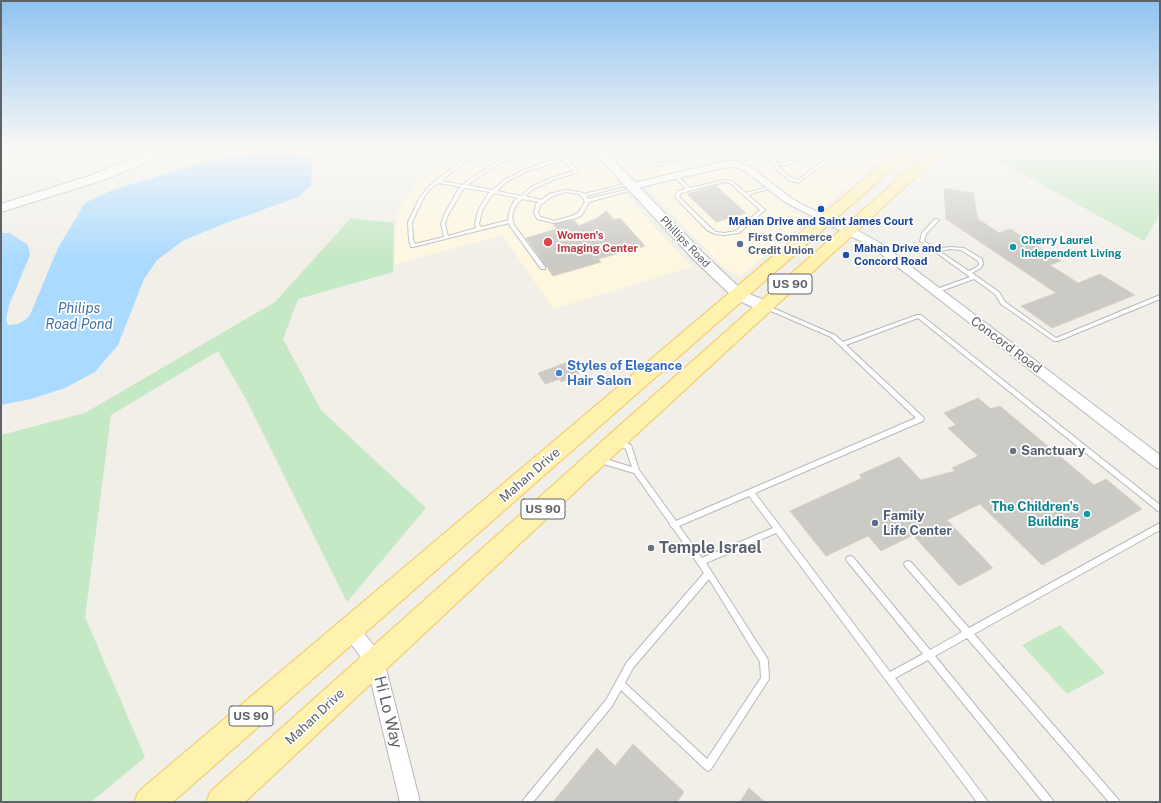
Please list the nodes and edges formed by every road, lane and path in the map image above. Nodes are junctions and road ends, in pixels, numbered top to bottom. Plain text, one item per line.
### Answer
1 (42, 185) edge
2 (72, 185) edge
3 (432, 185) edge
4 (500, 185) edge
5 (537, 185) edge
6 (685, 185) edge
7 (707, 185) edge
8 (735, 185) edge
9 (865, 185) edge
10 (898, 185) edge
11 (464, 186) joint
12 (631, 186) junction
13 (772, 187) joint
14 (690, 190) junction
15 (493, 192) junction
16 (745, 194) junction
17 (583, 195) junction
18 (521, 197) junction
19 (1, 198) edge
20 (586, 200) junction
21 (542, 201) junction
22 (1, 208) edge
23 (826, 219) junction
24 (937, 220) dead end
25 (511, 221) junction
26 (479, 229) junction
27 (849, 230) junction
28 (446, 237) junction
29 (936, 250) junction
30 (543, 268) dead end
31 (969, 273) junction
32 (974, 277) junction
33 (936, 291) junction
34 (739, 295) junction
35 (1160, 297) edge
36 (766, 306) junction
37 (842, 345) junction
38 (587, 426) junction
39 (617, 440) junction
40 (597, 459) junction
41 (1160, 463) edge
42 (636, 471) junction
43 (750, 492) junction
44 (1160, 509) edge
45 (673, 525) junction
46 (1160, 526) edge
47 (777, 529) junction
48 (850, 560) dead end
49 (701, 562) junction
50 (908, 564) dead end
51 (709, 574) junction
52 (351, 630) junction
53 (968, 633) junction
54 (929, 655) junction
55 (375, 661) junction
56 (889, 677) junction
57 (620, 684) junction
58 (150, 802) edge
59 (222, 802) edge
60 (410, 802) edge
61 (527, 802) edge
62 (983, 802) edge
63 (1049, 802) edge
64 (1115, 802) edge

1 - 19 main road
2 - 22 main road
3 - 28 lane
4 - 15 lane
5 - 18 lane
6 - 14 lane
7 - 14 lane
8 - 16 lane
9 - 23 main road, Mahan Drive / US 90
10 - 27 main road, Mahan Drive / US 90
11 - 15 lane
11 - 28 lane
12 - 17 lane
12 - 20 lane
12 - 34 main road, Phillips Road
13 - 16 lane
13 - 23 street, Concord Road
14 - 16 lane
15 - 18 lane
15 - 26 lane
17 - 20 lane
17 - 21 lane
18 - 21 lane
18 - 25 lane
20 - 21 lane
23 - 27 street, Concord Road
23 - 34 main road, Mahan Drive / US 90
24 - 29 lane
25 - 26 lane
25 - 30 lane
26 - 28 lane
27 - 33 street, Concord Road
27 - 36 main road, Mahan Drive / US 90
29 - 31 lane
29 - 31 lane
31 - 32 lane
32 - 33 lane
32 - 35 lane
33 - 41 street, Concord Road
34 - 36 main road, Phillips Road
34 - 38 main road, Mahan Drive / US 90
36 - 37 lane
36 - 39 main road, Mahan Drive / US 90
37 - 43 lane
37 - 44 lane
38 - 39 main road
38 - 52 main road, Mahan Drive / US 90
39 - 40 main road, Mahan Drive / US 90
39 - 42 lane
40 - 42 lane
40 - 55 main road, Mahan Drive / US 90
42 - 45 lane
43 - 45 lane
43 - 47 lane
45 - 49 lane
46 - 53 lane
47 - 49 lane
47 - 56 lane
48 - 54 lane
49 - 51 lane
50 - 53 lane
51 - 57 lane
51 - 57 lane
52 - 55 street, Hi Lo Way
52 - 58 main road, Mahan Drive / US 90
53 - 54 lane
53 - 64 lane
54 - 56 lane
54 - 63 lane
55 - 59 main road, Mahan Drive / US 90
55 - 60 street, Hi Lo Way
56 - 62 lane
57 - 61 lane

